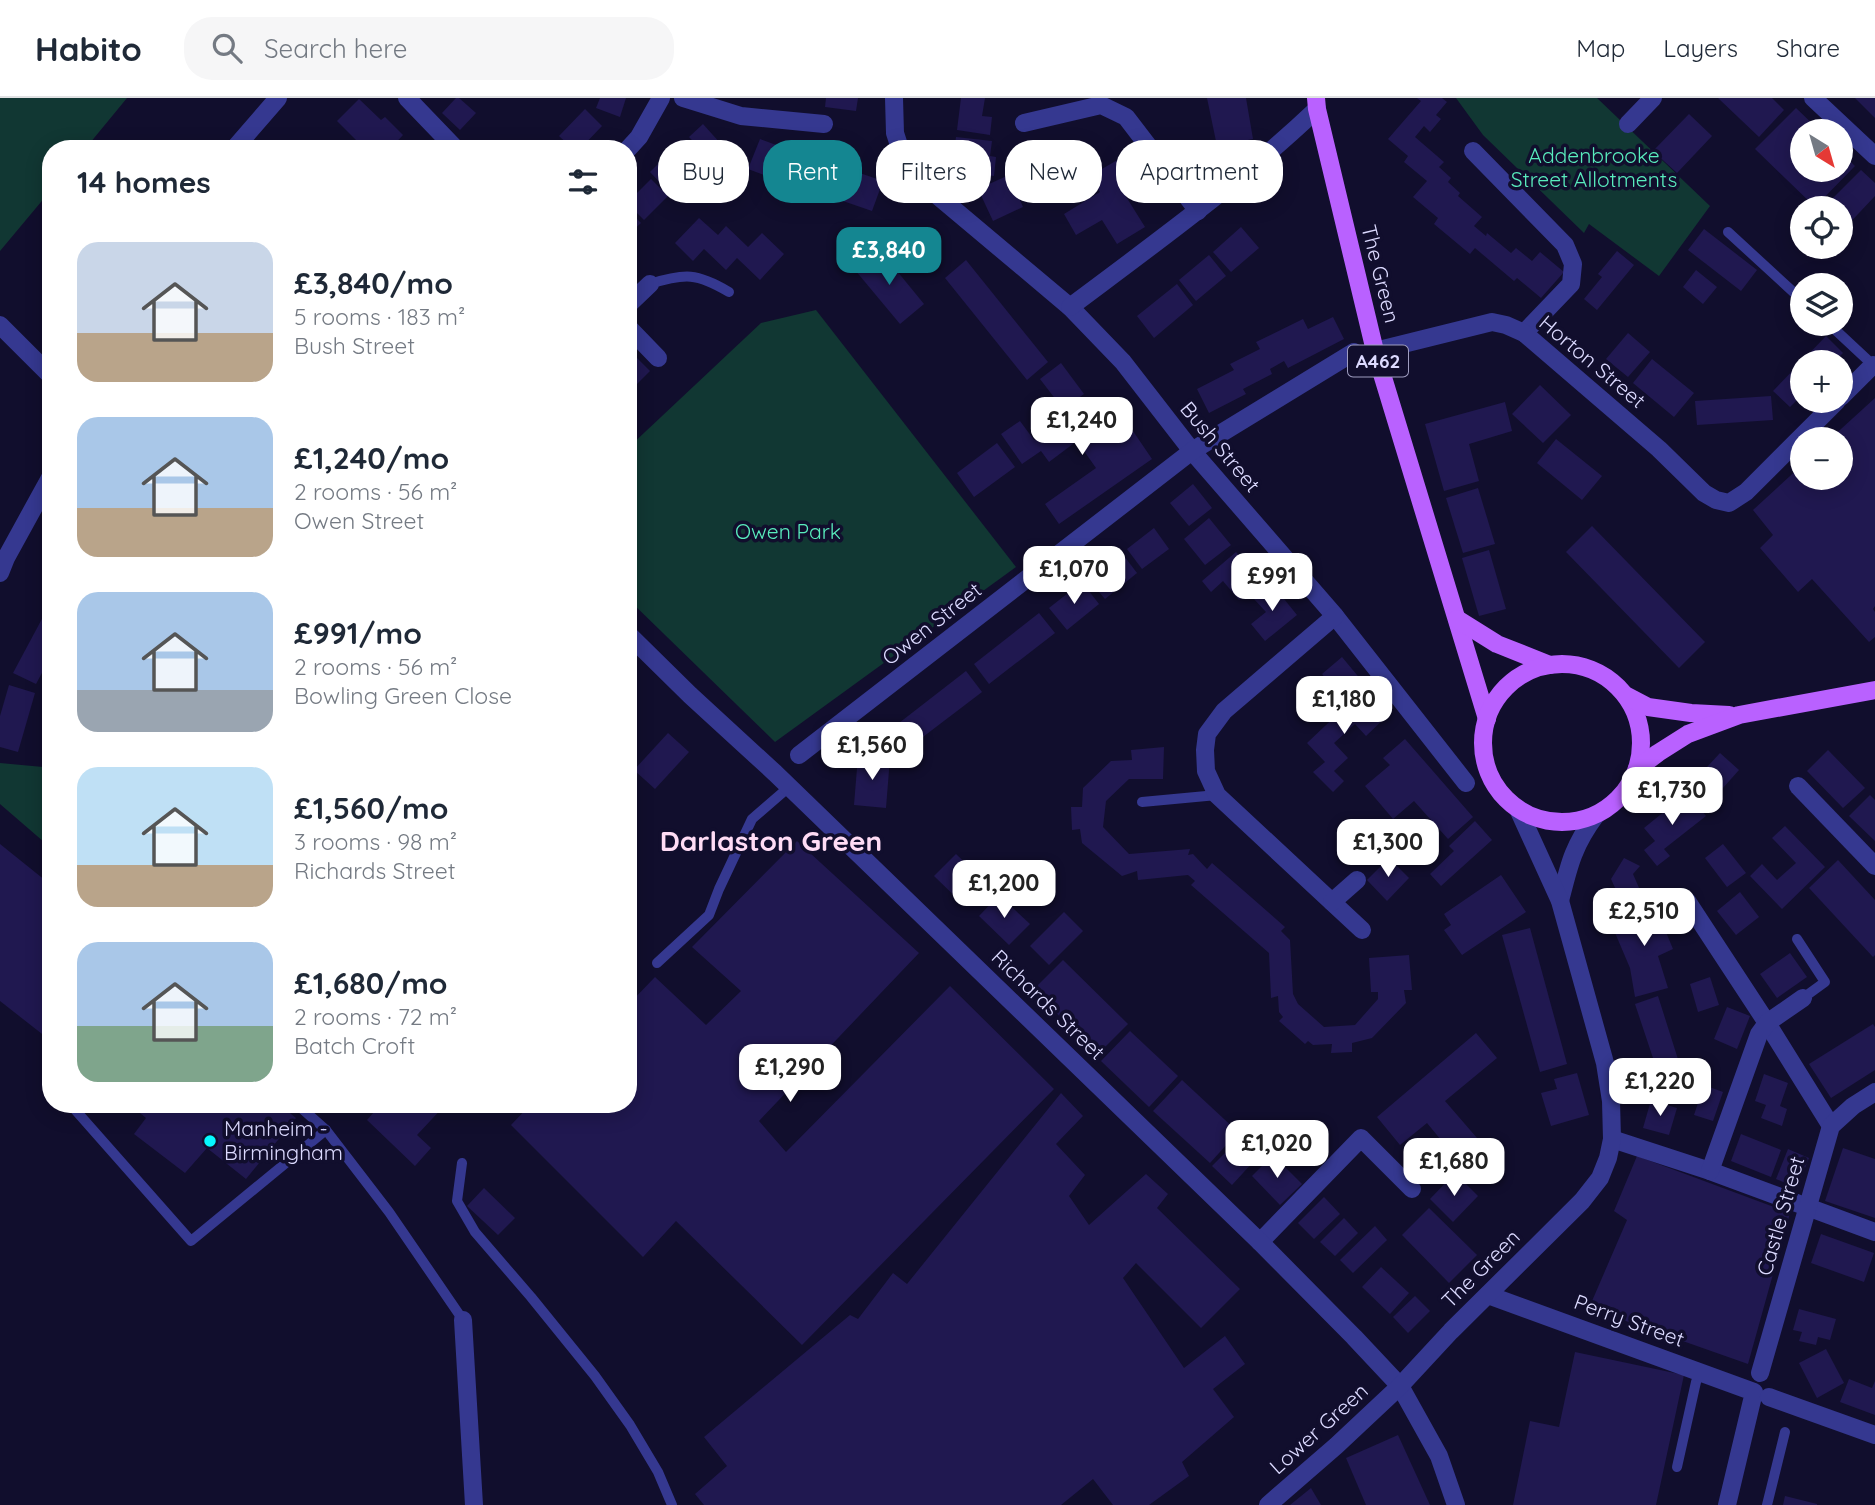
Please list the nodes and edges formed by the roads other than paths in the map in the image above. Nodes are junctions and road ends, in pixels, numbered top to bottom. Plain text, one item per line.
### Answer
1 (278, 98) edge
2 (407, 98) edge
3 (662, 98) edge
4 (683, 98) edge
5 (894, 98) edge
6 (1653, 98) edge
7 (1813, 98) edge
8 (1317, 104) edge
9 (1024, 123) dead end
10 (824, 124) dead end
11 (1628, 124) dead end
12 (242, 140) edge
13 (447, 140) edge
14 (636, 140) edge
15 (1474, 151) dead end
16 (1875, 156) edge
17 (1198, 211) junction
18 (1728, 232) dead end
19 (650, 284) joint
20 (1790, 289) edge
21 (729, 292) dead end
22 (637, 296) edge
23 (1070, 307) junction
24 (0, 325) edge
25 (1524, 333) junction
26 (637, 336) edge
27 (1842, 336) edge
28 (1375, 351) junction
29 (1354, 352) dead end
30 (658, 358) dead end
31 (1872, 365) joint
32 (42, 367) edge
33 (1853, 385) edge
34 (1825, 413) edge
35 (1192, 451) junction
36 (42, 492) edge
37 (0, 573) edge
38 (1335, 616) junction
39 (1457, 619) junction
40 (637, 643) edge
41 (1550, 665) junction
42 (1875, 690) edge
43 (1627, 696) junction
44 (1739, 715) junction
45 (1487, 719) junction
46 (799, 755) dead end
47 (1637, 769) junction
48 (1466, 783) dead end
49 (1798, 786) dead end
50 (789, 787) junction
51 (1217, 795) junction
52 (1142, 802) dead end
53 (1518, 809) junction
54 (1596, 815) junction
55 (1875, 866) edge
56 (1357, 880) dead end
57 (1560, 901) junction
58 (1687, 901) dead end
59 (1332, 902) junction
60 (1362, 930) dead end
61 (1797, 939) dead end
62 (657, 964) dead end
63 (1803, 998) joint
64 (1767, 1023) junction
65 (1875, 1092) edge
66 (78, 1113) edge
67 (307, 1113) edge
68 (1831, 1126) junction
69 (327, 1130) junction
70 (1612, 1139) junction
71 (461, 1163) dead end
72 (1710, 1171) junction
73 (1412, 1189) dead end
74 (1807, 1208) junction
75 (1875, 1233) edge
76 (1260, 1242) junction
77 (1488, 1295) junction
78 (463, 1320) joint
79 (1700, 1371) junction
80 (1760, 1373) dead end
81 (1399, 1386) junction
82 (1762, 1394) junction
83 (1785, 1432) dead end
84 (1875, 1435) edge
85 (1677, 1467) dead end
86 (474, 1505) edge
87 (672, 1505) edge
88 (1268, 1505) edge
89 (1456, 1505) edge
90 (1727, 1505) edge
91 (1767, 1505) edge

1 - 12 street
2 - 13 street
3 - 14 street
4 - 10 street
5 - 23 street, Bush Street
6 - 11 street
7 - 16 street
8 - 17 street
8 - 28 main road, The Green / A462
9 - 17 street
15 - 25 street
17 - 23 street
18 - 20 lane
19 - 21 lane
19 - 22 street
23 - 35 street, Bush Street
24 - 32 street
25 - 28 street, Horton Street
25 - 34 street, Horton Street
26 - 30 street
27 - 31 lane
28 - 39 main road, The Green / A462
29 - 35 street, Owen Street
31 - 33 street
35 - 38 street, Bush Street
35 - 46 street, Owen Street
36 - 37 street
38 - 48 street, Bush Street
38 - 51 street
39 - 41 main road
39 - 45 main road, A462
40 - 50 street, Richards Street
41 - 43 main road
41 - 45 main road
42 - 44 main road
43 - 44 main road
43 - 47 main road
44 - 47 main road
45 - 53 main road
47 - 54 main road
49 - 55 street
50 - 62 lane
50 - 76 street, Richards Street
51 - 52 lane
51 - 59 street
53 - 54 main road
53 - 57 street, The Green
54 - 57 street, The Green
56 - 59 street
57 - 70 street, The Green
58 - 64 street
59 - 60 street
61 - 63 lane
63 - 64 street
64 - 68 street
64 - 72 street
65 - 68 street
66 - 69 lane
67 - 69 lane
68 - 74 street, Castle Street
69 - 78 lane
70 - 72 street
70 - 77 street, The Green
71 - 87 lane
72 - 74 street
73 - 76 street
74 - 75 street
74 - 80 street, Castle Street
76 - 81 street, Richards Street
77 - 79 street, Perry Street
77 - 81 street, The Green
78 - 86 street
79 - 82 street, Perry Street
79 - 85 lane
81 - 88 street, Lower Green
81 - 89 street, Richards Street
82 - 84 street, Perry Street
82 - 90 street
83 - 91 lane

